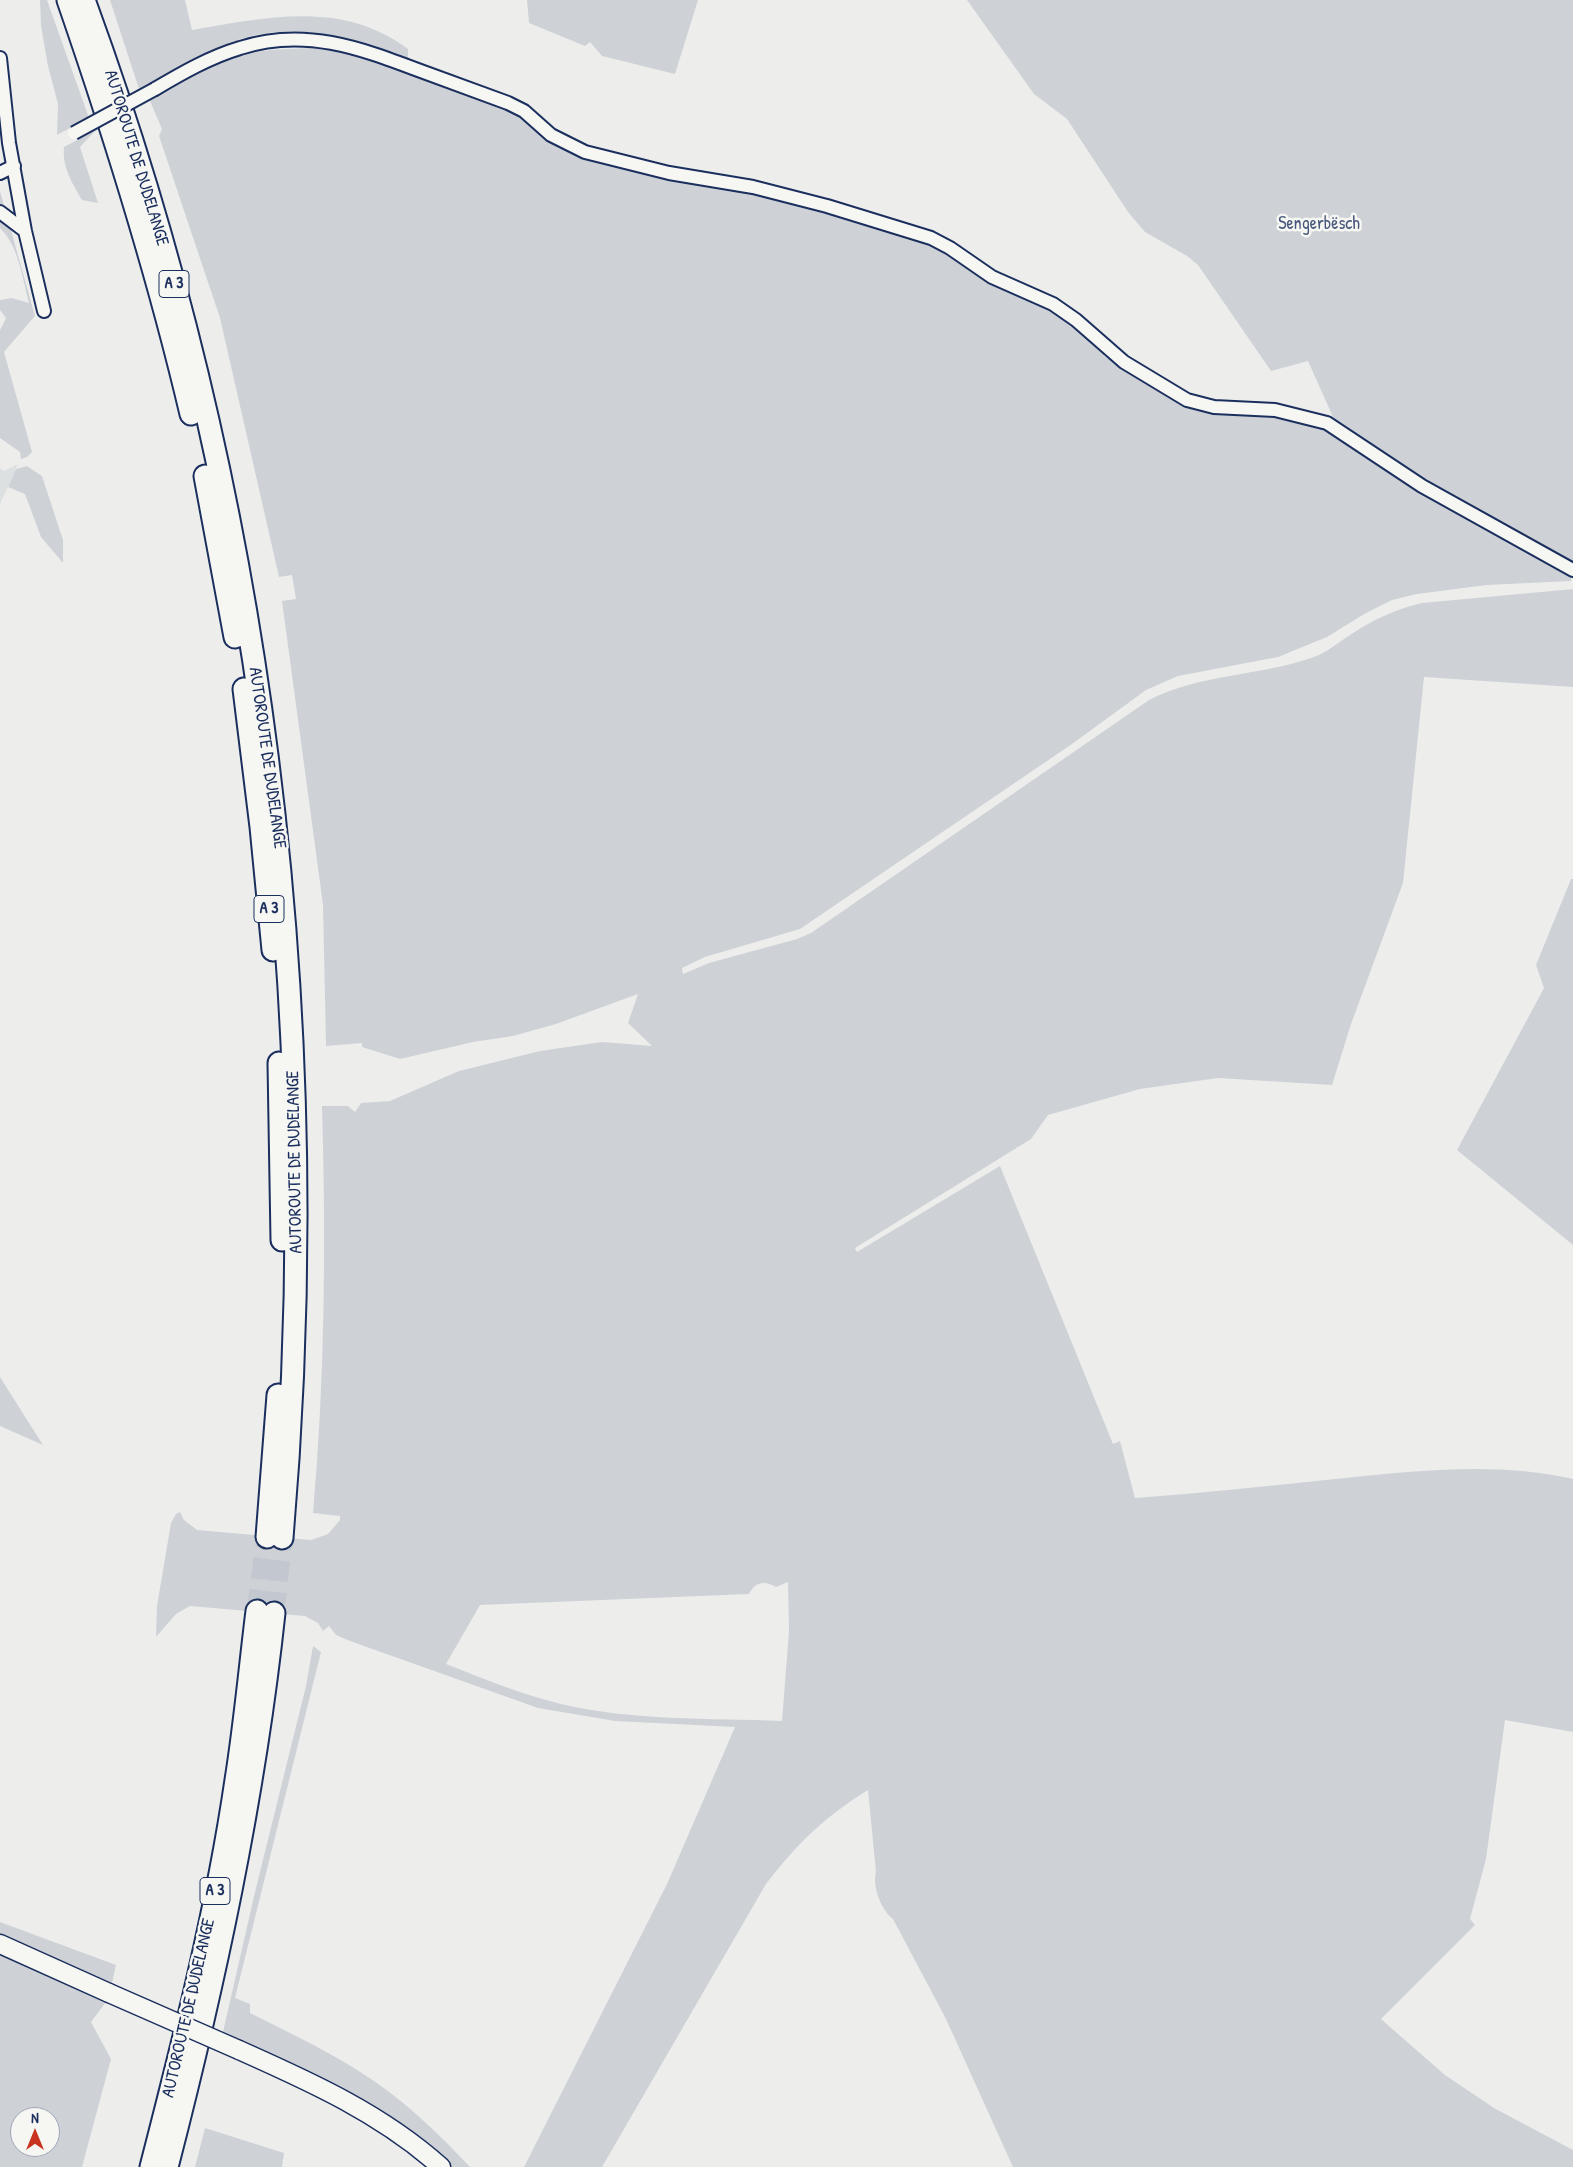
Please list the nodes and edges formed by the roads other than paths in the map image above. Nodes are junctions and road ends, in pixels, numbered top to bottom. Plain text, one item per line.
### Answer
1 (68, 0) edge
2 (84, 0) edge
3 (0, 58) edge
4 (74, 133) dead end
5 (14, 166) junction
6 (0, 173) edge
7 (0, 212) edge
8 (25, 231) junction
9 (44, 311) dead end
10 (1573, 570) edge
11 (0, 1944) edge
12 (151, 2167) edge
13 (166, 2167) edge
14 (442, 2167) edge

1 - 2 highway, AUTOROUTE DE DUDELANGE / A 3
3 - 5 street
4 - 10 street, bridge
5 - 6 street
5 - 8 street
7 - 8 street
8 - 9 street
11 - 14 main road, bridge
12 - 13 highway, AUTOROUTE DE DUDELANGE / A 3

